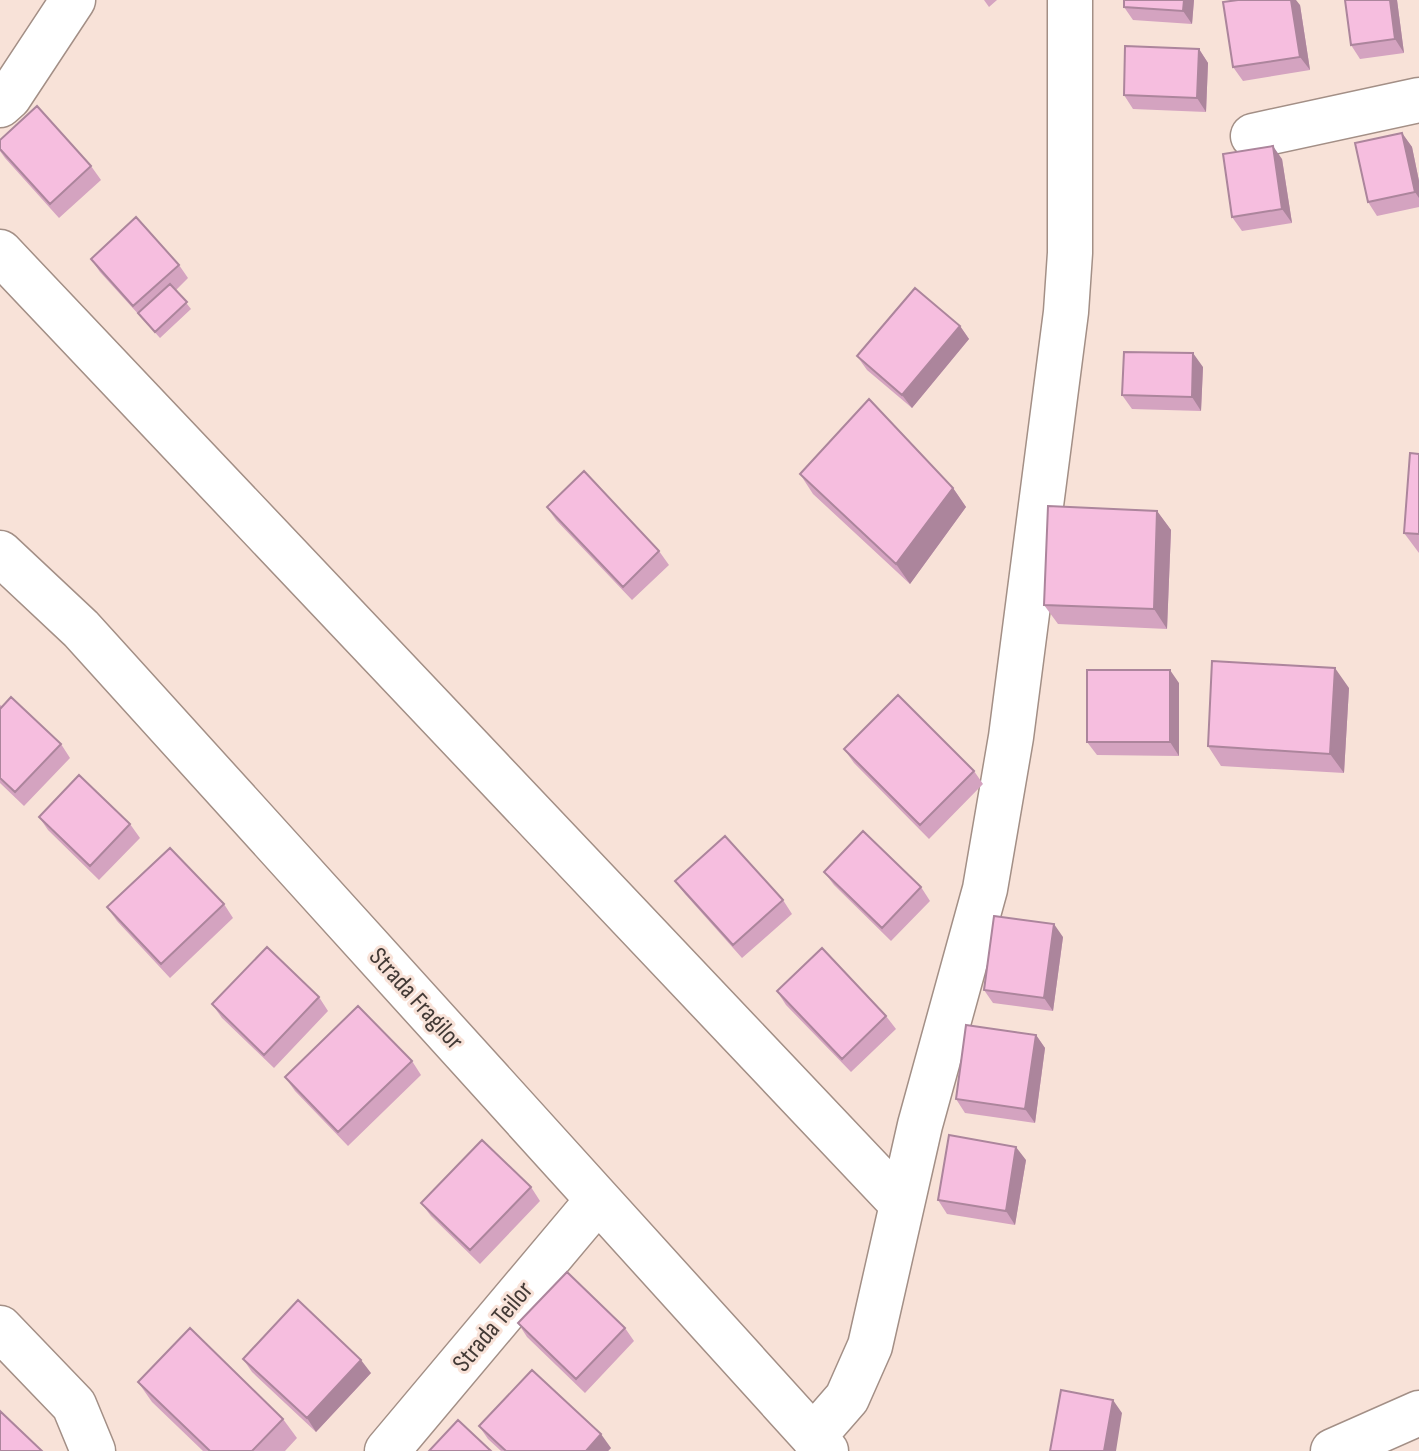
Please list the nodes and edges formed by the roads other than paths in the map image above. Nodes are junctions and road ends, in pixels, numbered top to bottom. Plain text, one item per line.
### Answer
1 (73, 0) edge
2 (1070, 0) edge
3 (1419, 100) edge
4 (0, 105) edge
5 (1253, 136) dead end
6 (0, 252) edge
7 (0, 553) edge
8 (597, 1201) junction
9 (902, 1204) junction
10 (0, 1328) edge
11 (1419, 1413) edge
12 (819, 1444) edge
13 (93, 1451) edge
14 (387, 1451) edge
15 (1333, 1451) edge

1 - 4 street
2 - 9 street
3 - 5 street
6 - 9 street
7 - 8 street, Strada Fragilor
8 - 12 street, Strada Fragilor
8 - 14 street, Strada Teilor
9 - 12 street
10 - 13 street
11 - 15 street

